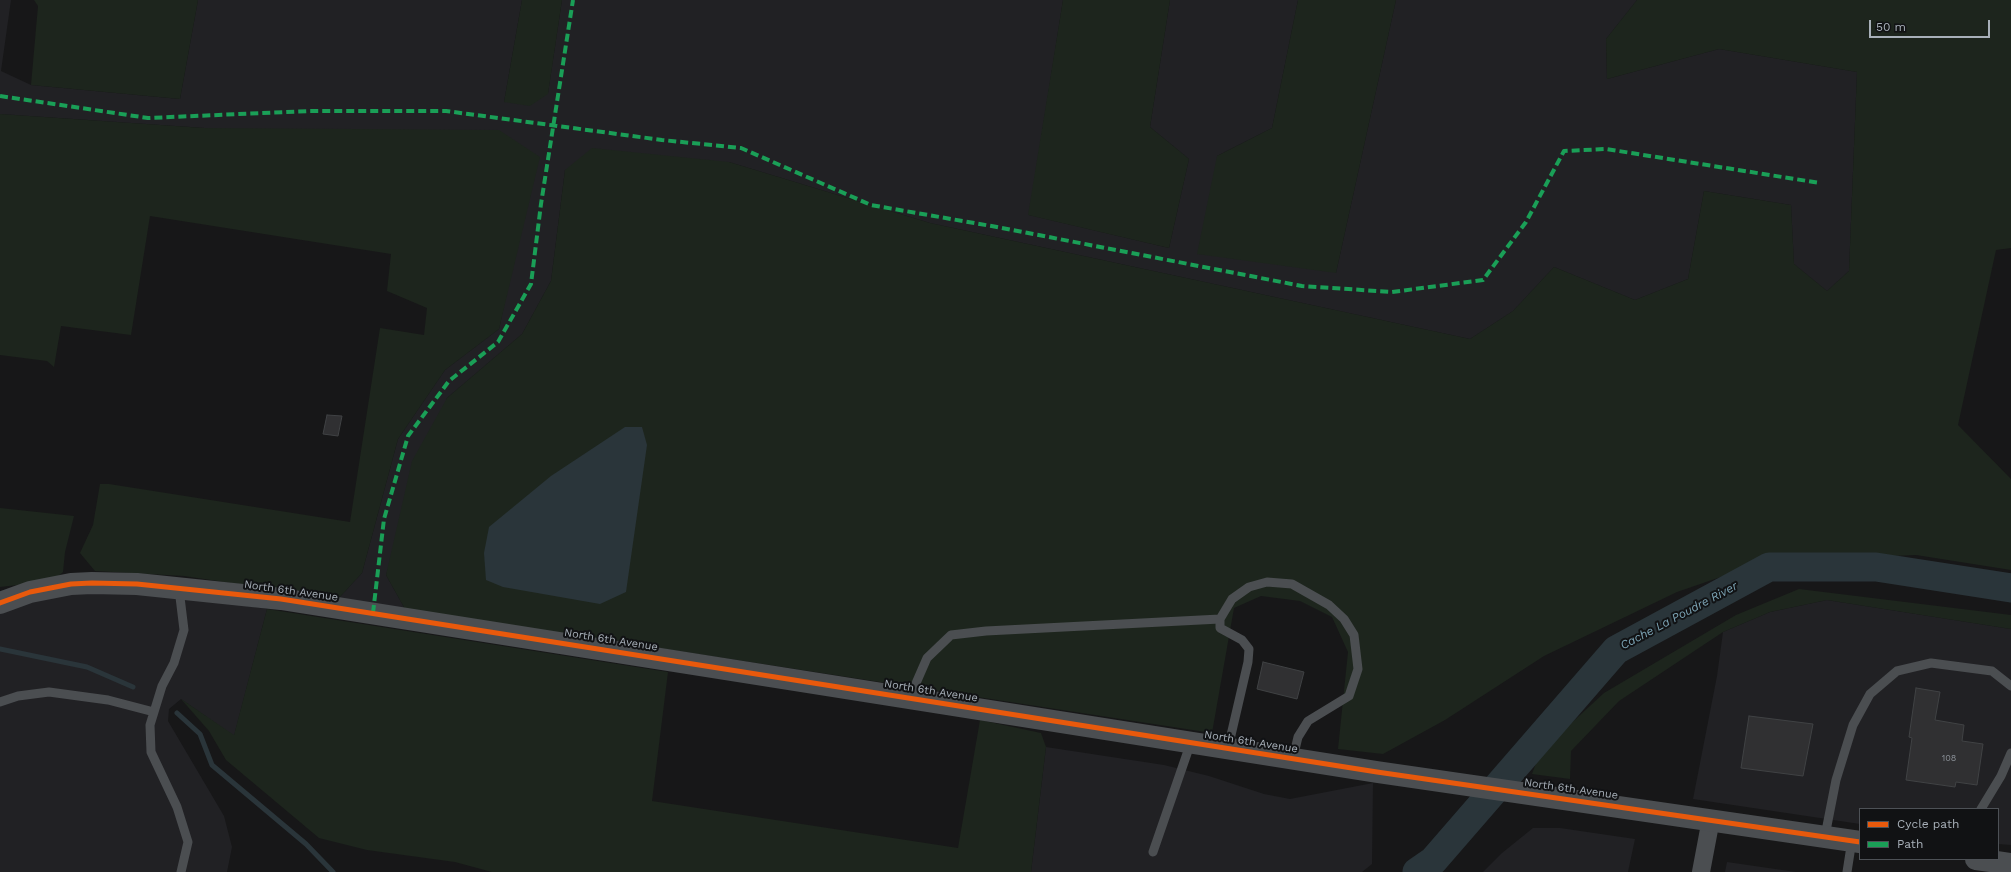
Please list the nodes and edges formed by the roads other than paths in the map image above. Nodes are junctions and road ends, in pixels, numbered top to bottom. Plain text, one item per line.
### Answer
1 (179, 588) junction
2 (0, 603) edge
3 (1220, 619) junction
4 (2011, 686) edge
5 (910, 697) junction
6 (0, 702) edge
7 (154, 712) junction
8 (1191, 742) junction
9 (1228, 748) junction
10 (2011, 753) edge
11 (1293, 758) junction
12 (1982, 808) edge
13 (1711, 819) junction
14 (1825, 836) junction
15 (1856, 841) edge
16 (1153, 852) dead end
17 (1983, 860) edge
18 (2011, 864) edge
19 (182, 872) edge
20 (1701, 872) edge
21 (1847, 872) edge

1 - 2 street, North 6th Avenue
1 - 5 street, North 6th Avenue
1 - 7 lane
3 - 5 lane
3 - 9 lane
3 - 11 lane
4 - 14 lane
5 - 8 street, North 6th Avenue
6 - 7 lane
7 - 19 lane
8 - 9 street, North 6th Avenue
8 - 16 lane
9 - 11 street, North 6th Avenue
10 - 12 lane
11 - 13 street, North 6th Avenue
13 - 14 street, North 6th Avenue
13 - 20 street
14 - 15 street, North 6th Avenue
15 - 21 lane
17 - 18 street

